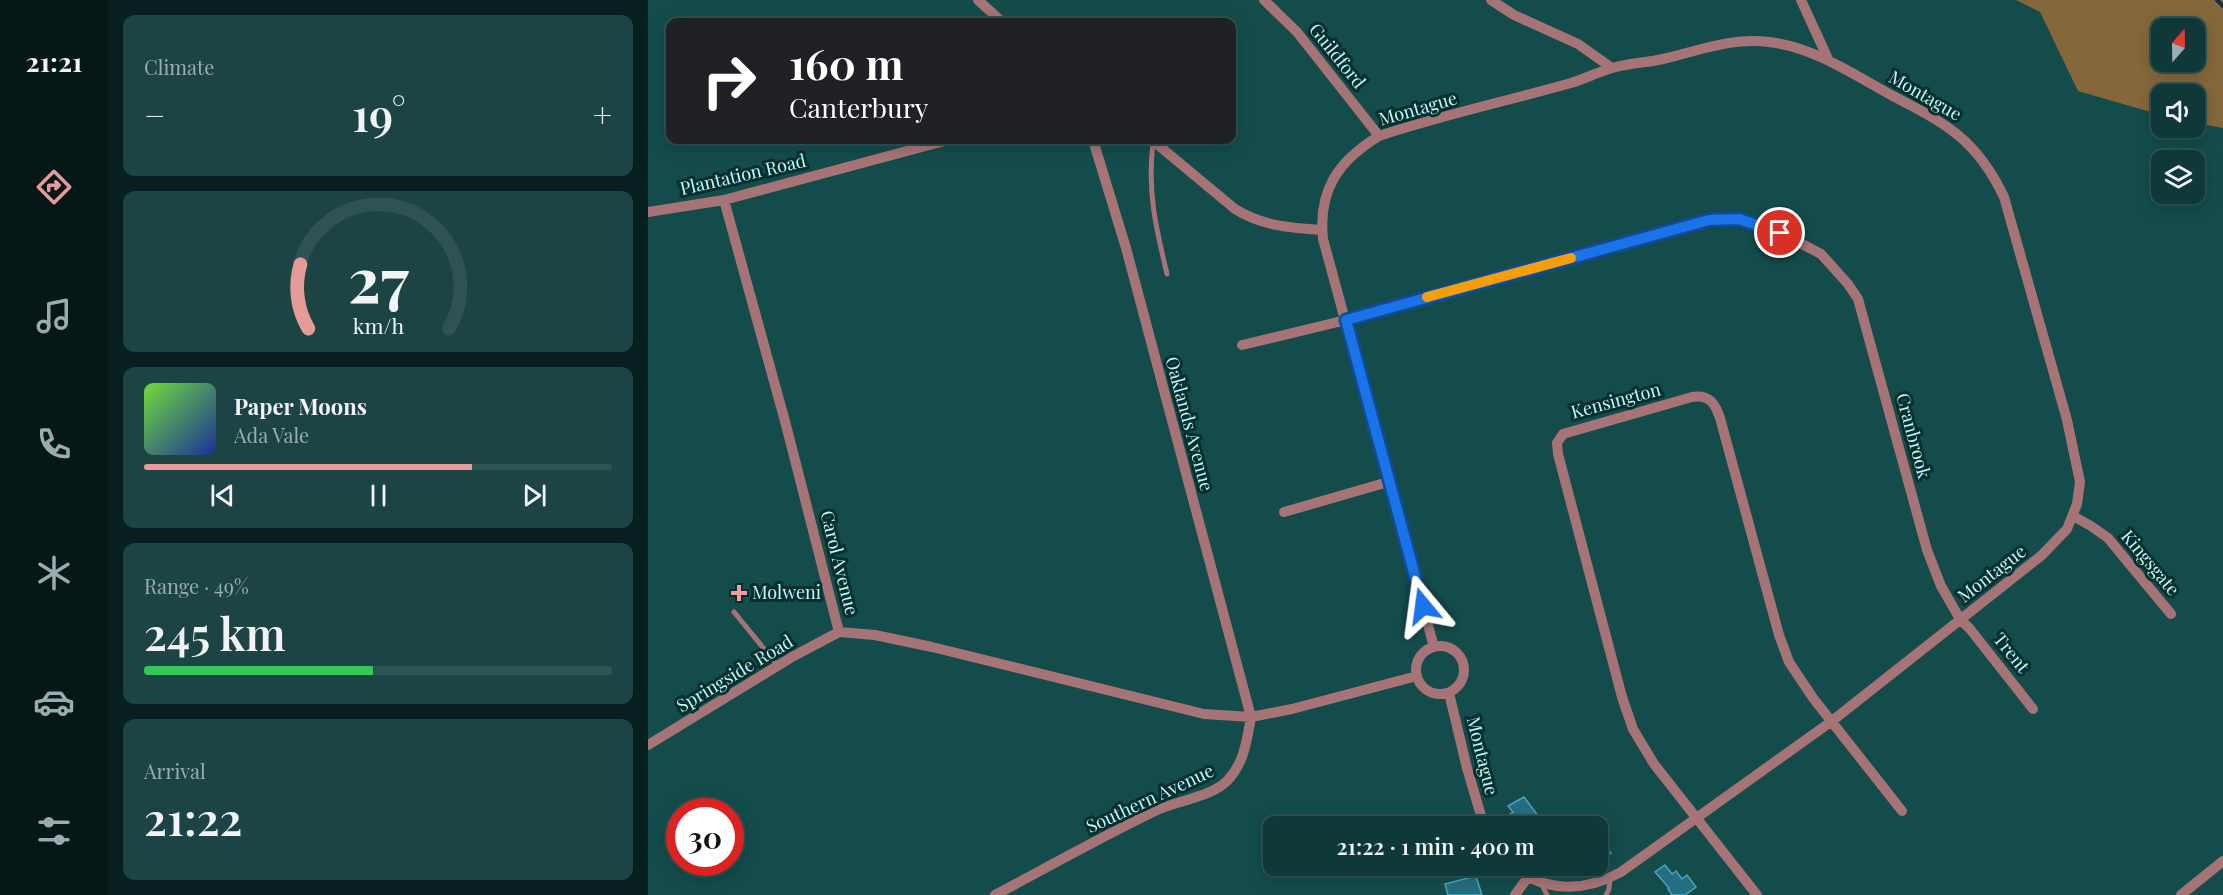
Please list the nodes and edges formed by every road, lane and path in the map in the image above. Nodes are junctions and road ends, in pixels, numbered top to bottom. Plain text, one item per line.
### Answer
1 (978, 0) edge
2 (1264, 0) edge
3 (1491, 0) edge
4 (1801, 0) edge
5 (998, 18) edge
6 (1829, 61) junction
7 (1612, 68) junction
8 (1379, 136) junction
9 (933, 144) edge
10 (1094, 144) edge
11 (1153, 144) edge
12 (1158, 144) edge
13 (724, 200) junction
14 (648, 212) edge
15 (1322, 230) junction
16 (1167, 274) dead end
17 (1346, 320) junction
18 (1242, 345) dead end
19 (1388, 482) junction
20 (1284, 512) dead end
21 (2073, 516) junction
22 (734, 612) dead end
23 (2171, 614) dead end
24 (1960, 619) junction
25 (839, 632) junction
26 (1434, 647) junction
27 (778, 666) junction
28 (1417, 676) junction
29 (1449, 693) junction
30 (2033, 709) dead end
31 (1251, 717) junction
32 (1832, 721) junction
33 (648, 745) edge
34 (1902, 811) dead end
35 (1481, 816) edge
36 (1695, 818) junction
37 (2223, 861) edge
38 (1528, 877) joint
39 (1610, 878) junction
40 (1540, 882) junction
41 (995, 895) edge
42 (1515, 895) edge
43 (1547, 895) edge
44 (1606, 895) edge
45 (1757, 895) edge
46 (2181, 895) edge

1 - 5 street
2 - 8 street, Guildford
3 - 7 street
4 - 6 street
6 - 7 street, Montague
6 - 21 street, Montague
7 - 8 street, Montague
8 - 15 street, Montague
9 - 13 street, Plantation Road
10 - 31 street, Oaklands Avenue
11 - 16 lane
12 - 15 street
13 - 14 street, Plantation Road
13 - 25 street, Carol Avenue
15 - 17 street, Montague
17 - 18 street, Cranbrook
17 - 19 street, Montague
17 - 24 street, Cranbrook
19 - 20 street
19 - 26 street, Montague
21 - 23 street, Kingsgate
21 - 24 street, Montague
22 - 27 lane
24 - 30 street, Trent
24 - 32 street, Montague
25 - 27 street, Springside Road
25 - 31 street, Carol Avenue
26 - 28 street
26 - 29 street
27 - 33 street, Springside Road
28 - 29 street
28 - 31 street, Carol Avenue
29 - 35 street, Montague
31 - 41 street, Southern Avenue
32 - 34 street
32 - 36 street, Montague
32 - 36 street, Kensington
36 - 39 street, Montague
36 - 45 street
37 - 46 street
38 - 40 street, Montague
38 - 42 street
39 - 40 street, Montague
39 - 44 lane
40 - 43 lane

